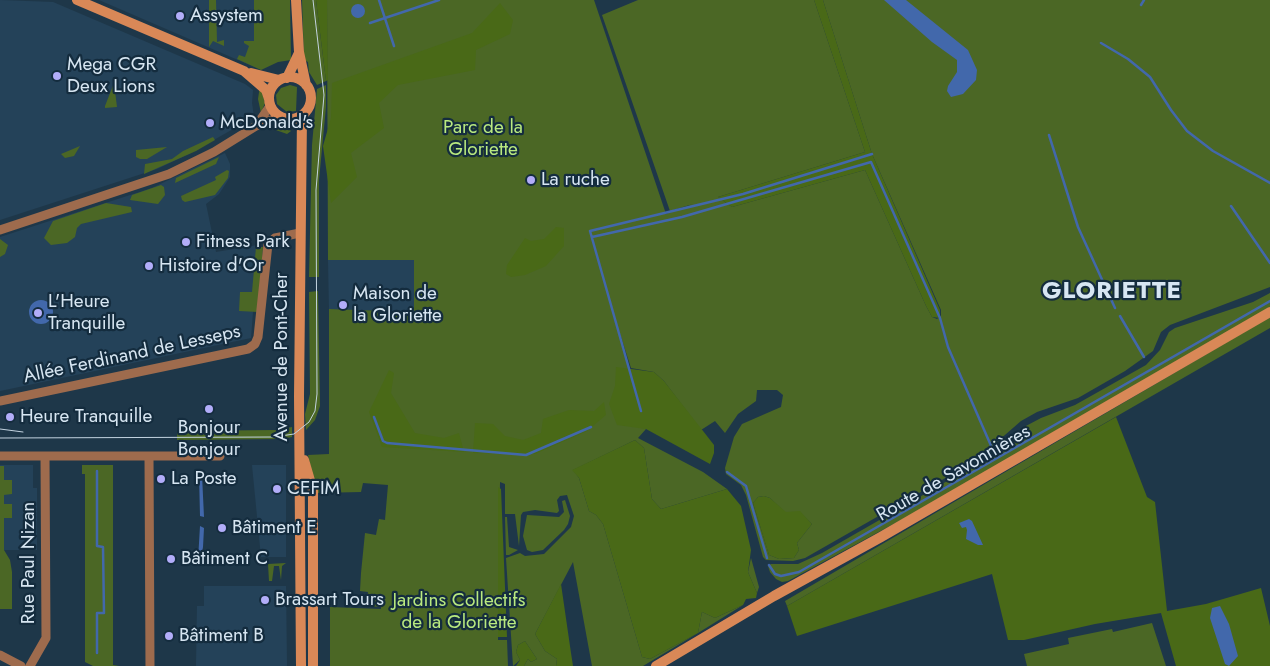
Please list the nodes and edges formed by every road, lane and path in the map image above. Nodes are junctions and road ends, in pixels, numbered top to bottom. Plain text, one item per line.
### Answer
1 (77, 0) edge
2 (296, 0) edge
3 (299, 52) junction
4 (244, 71) junction
5 (283, 79) junction
6 (306, 85) junction
7 (270, 102) junction
8 (302, 116) junction
9 (283, 118) junction
10 (256, 126) junction
11 (300, 141) junction
12 (0, 230) edge
13 (300, 233) junction
14 (1270, 312) edge
15 (0, 401) edge
16 (300, 453) junction
17 (0, 456) edge
18 (45, 456) junction
19 (149, 456) junction
20 (220, 456) dead end
21 (0, 655) edge
22 (21, 666) edge
23 (30, 666) edge
24 (150, 666) edge
25 (300, 666) edge
26 (313, 666) edge
27 (656, 666) edge

1 - 4 main road
2 - 3 main road
3 - 5 main road
3 - 6 main road
4 - 5 main road
4 - 7 main road
5 - 6 main road
5 - 7 main road
6 - 8 main road
7 - 9 main road
7 - 10 street
8 - 9 main road
8 - 11 main road, Avenue de Pont-Cher
9 - 10 street
9 - 11 main road
10 - 12 street
11 - 13 main road, Avenue de Pont-Cher
13 - 15 street, Allée Ferdinand de Lesseps
13 - 16 main road, Avenue de Pont-Cher
14 - 27 main road, Route de Savonnières
16 - 25 main road, Avenue de Pont-Cher
16 - 26 main road, Avenue de Pont-Cher
17 - 18 street
18 - 19 street
18 - 23 street, Rue Paul Nizan
19 - 20 street
19 - 24 street
21 - 22 street

